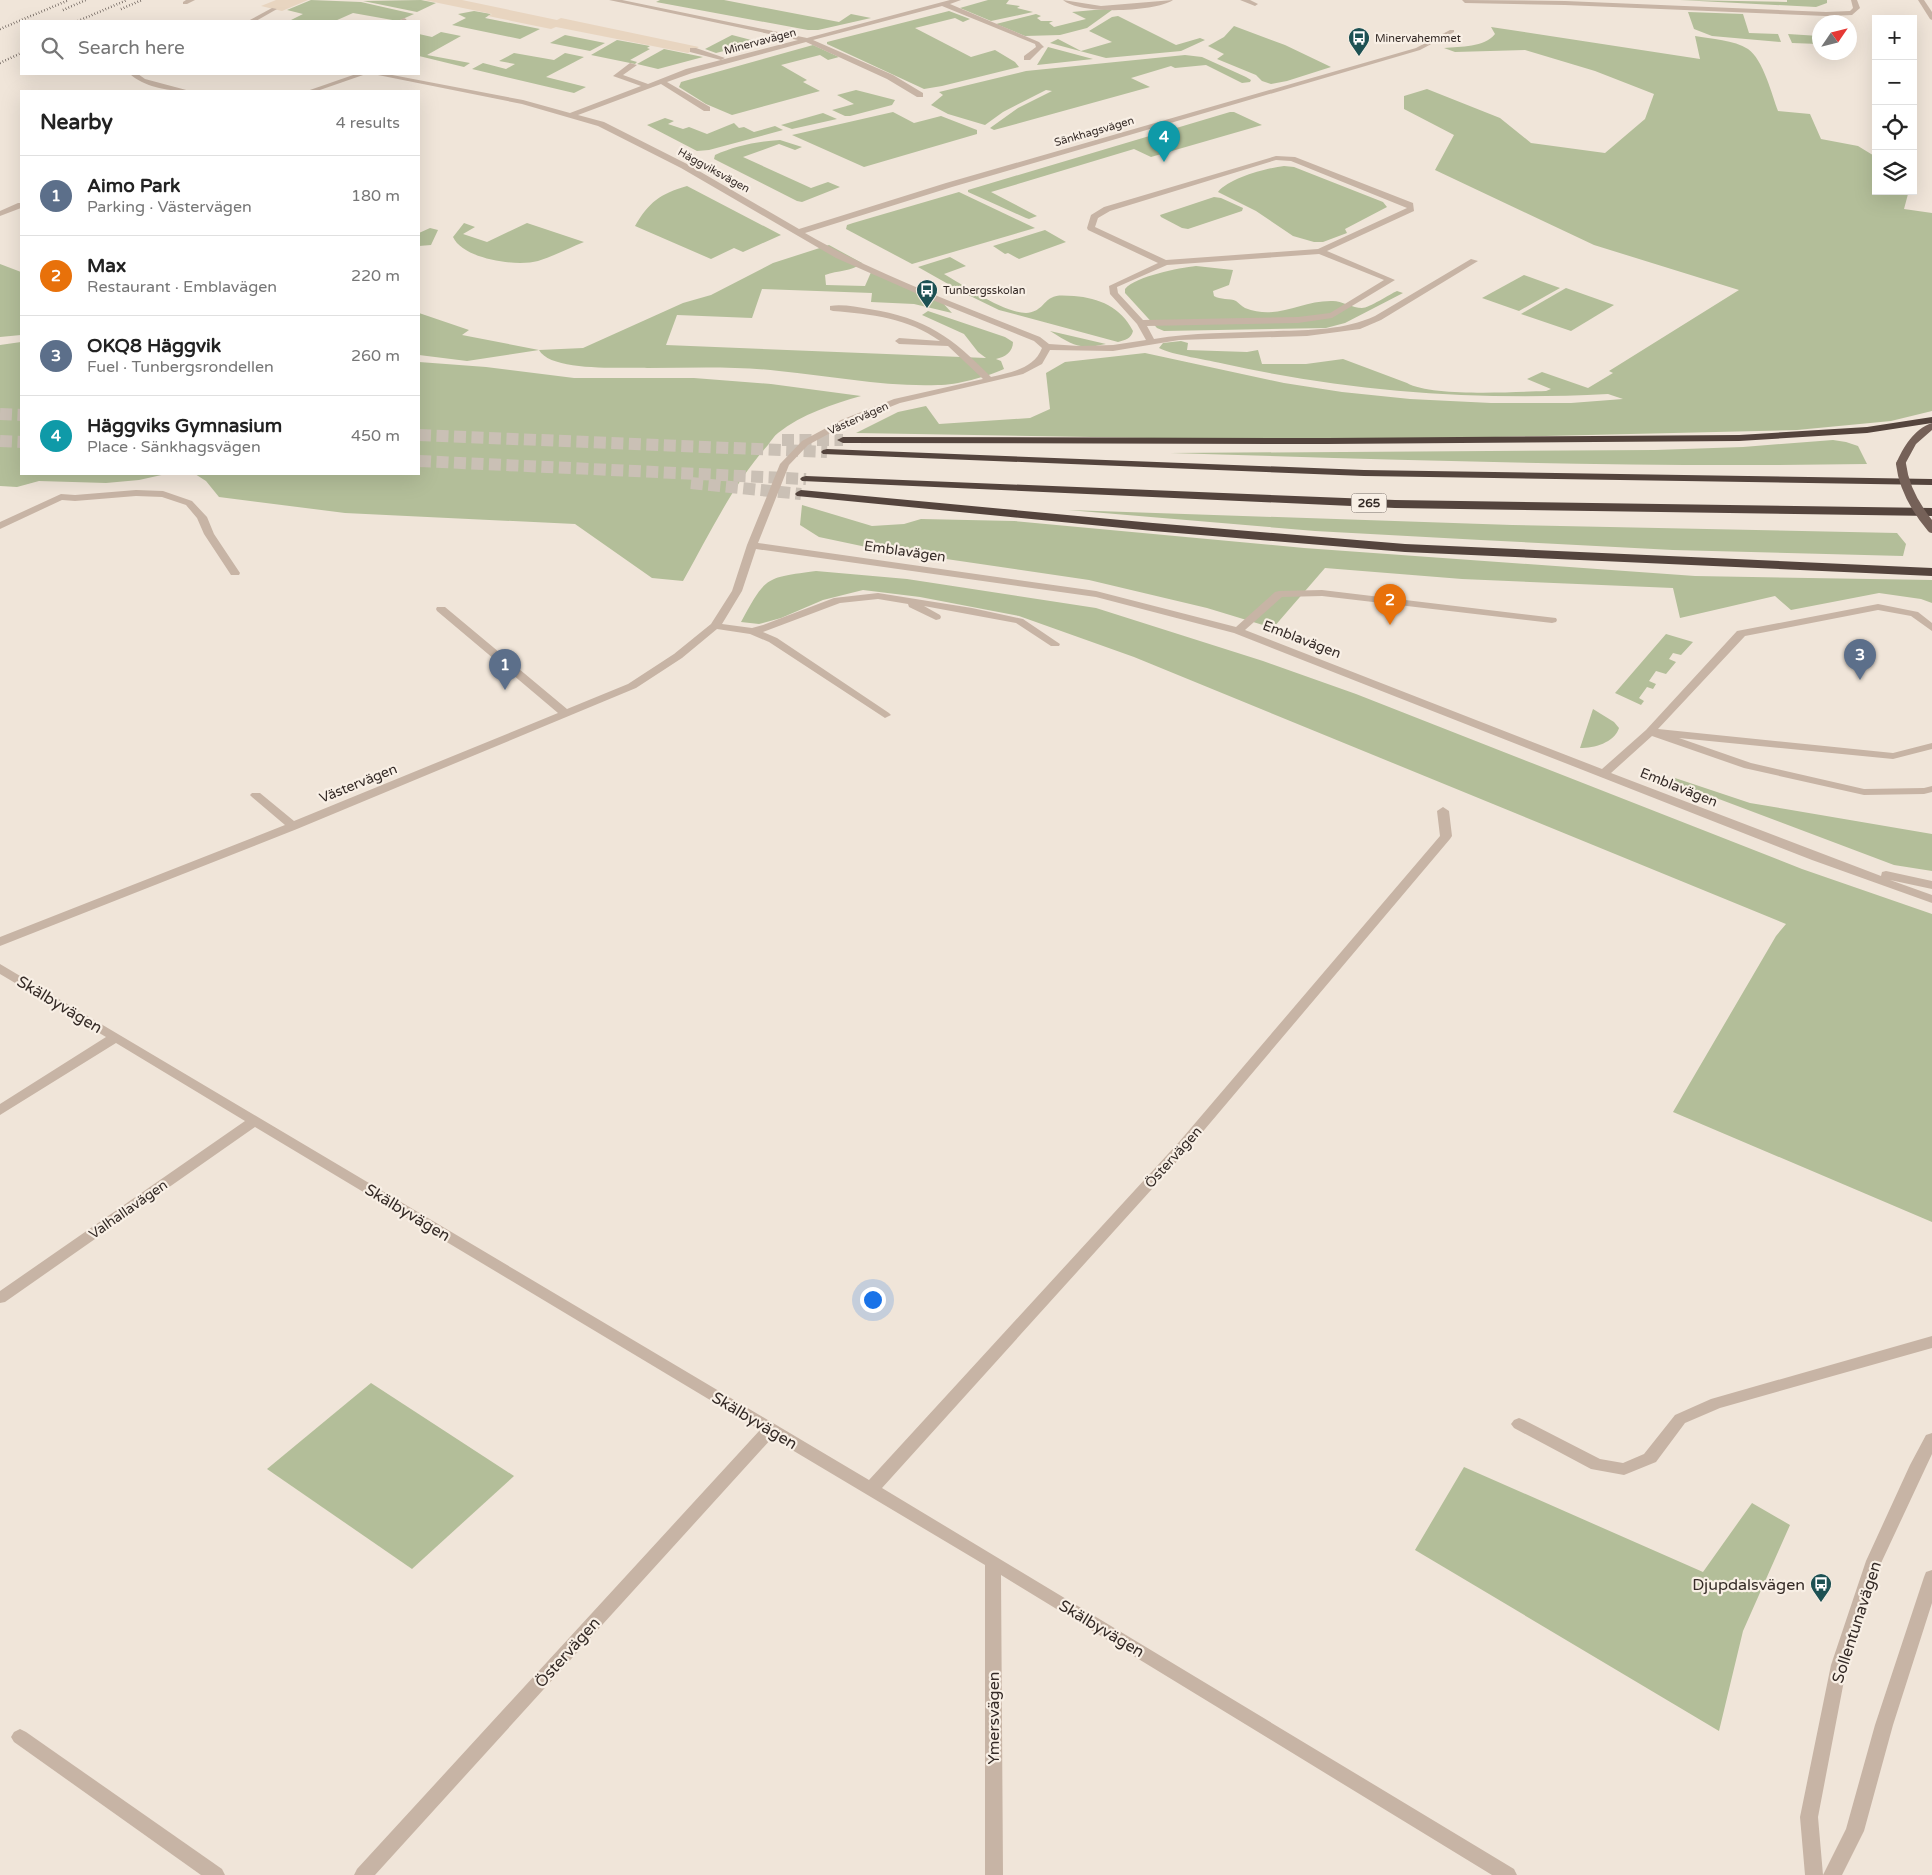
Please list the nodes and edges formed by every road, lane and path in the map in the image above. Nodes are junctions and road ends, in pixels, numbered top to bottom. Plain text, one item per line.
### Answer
1 (612, 0) edge
2 (958, 0) edge
3 (1066, 0) edge
4 (1116, 0) edge
5 (1170, 0) edge
6 (1243, 0) edge
7 (1465, 0) edge
8 (1854, 0) edge
9 (1922, 0) edge
10 (943, 4) junction
11 (1255, 4) dead end
12 (1132, 8) junction
13 (274, 9) dead end
14 (1931, 16) edge
15 (252, 20) edge
16 (1452, 31) dead end
17 (807, 40) junction
18 (693, 50) dead end
19 (720, 58) dead end
20 (1027, 58) dead end
21 (633, 65) dead end
22 (135, 75) edge
23 (359, 75) edge
24 (382, 75) edge
25 (661, 81) junction
26 (647, 86) junction
27 (182, 90) edge
28 (314, 90) edge
29 (920, 95) dead end
30 (707, 109) dead end
31 (572, 115) junction
32 (20, 205) edge
33 (0, 214) edge
34 (799, 232) junction
35 (1320, 251) junction
36 (1474, 261) dead end
37 (1165, 263) junction
38 (833, 308) dead end
39 (1141, 323) junction
40 (1150, 340) junction
41 (899, 341) dead end
42 (953, 344) junction
43 (1047, 347) junction
44 (989, 380) junction
45 (1932, 420) edge
46 (1932, 426) edge
47 (843, 440) tunnel mouth
48 (827, 452) tunnel mouth
49 (806, 479) tunnel mouth
50 (1932, 482) edge
51 (801, 494) tunnel mouth
52 (1932, 512) edge
53 (0, 526) edge
54 (1932, 528) edge
55 (752, 545) junction
56 (1932, 572) edge
57 (235, 573) dead end
58 (904, 600) junction
59 (441, 609) dead end
60 (936, 617) dead end
61 (1552, 620) dead end
62 (715, 626) junction
63 (1932, 628) edge
64 (752, 631) junction
65 (1238, 631) junction
66 (1055, 644) dead end
67 (566, 714) junction
68 (885, 715) dead end
69 (1650, 732) junction
70 (1932, 746) edge
71 (1604, 773) junction
72 (1932, 789) edge
73 (256, 795) dead end
74 (1443, 811) dead end
75 (293, 826) junction
76 (1816, 857) junction
77 (1932, 885) edge
78 (1932, 899) edge
79 (0, 942) edge
80 (0, 968) edge
81 (116, 1037) junction
82 (0, 1110) edge
83 (255, 1120) junction
84 (0, 1298) edge
85 (1932, 1342) edge
86 (1519, 1424) dead end
87 (771, 1429) junction
88 (1932, 1439) edge
89 (871, 1489) junction
90 (993, 1562) junction
91 (1932, 1576) edge
92 (20, 1737) dead end
93 (216, 1875) edge
94 (363, 1875) edge
95 (994, 1875) edge
96 (1508, 1875) edge
97 (1814, 1875) edge
98 (1832, 1875) edge

1 - 17 street
2 - 10 street, Minervavägen
3 - 12 street
4 - 12 street
5 - 12 street
6 - 11 street
7 - 8 street
9 - 14 street
10 - 17 street, Minervavägen
10 - 20 street
13 - 15 street
16 - 34 street, Sänkhagsvägen
17 - 25 street, Minervavägen
17 - 29 street
18 - 19 street
21 - 26 street
22 - 27 street
23 - 28 street
24 - 31 street, Häggviksvägen
25 - 26 street, Minervavägen
25 - 30 street
26 - 31 street, Minervavägen
31 - 34 street, Häggviksvägen
32 - 33 street
34 - 43 street, Häggviksvägen
35 - 37 street
35 - 37 street
35 - 39 street
36 - 40 street
37 - 39 street
38 - 42 street
39 - 40 street
40 - 43 street
41 - 42 street
42 - 44 street
43 - 44 street, Västervägen
44 - 55 street, Västervägen
45 - 47 highway
46 - 54 main road, bridge
48 - 50 highway, 265
49 - 52 highway, 265
51 - 56 highway
53 - 57 street
55 - 62 street, Västervägen
55 - 65 street, Emblavägen
58 - 60 street
58 - 64 street
58 - 66 street
59 - 67 street
61 - 65 street
62 - 64 street
62 - 67 street, Västervägen
63 - 69 street
64 - 68 street
65 - 71 street, Emblavägen
67 - 75 street, Västervägen
69 - 70 street
69 - 71 street
69 - 72 street
71 - 76 street, Emblavägen
73 - 75 street
74 - 89 street, Östervägen
75 - 79 street, Västervägen
76 - 77 street, Emblavägen
76 - 78 street, Emblavägen
80 - 81 street, Skälbyvägen
81 - 82 street
81 - 83 street, Skälbyvägen
83 - 84 street, Valhallavägen
83 - 87 street, Skälbyvägen
85 - 86 street
87 - 89 street, Skälbyvägen
87 - 94 street, Östervägen
88 - 97 street, Sollentunavägen
89 - 90 street, Skälbyvägen
90 - 95 street, Ymersvägen
90 - 96 street, Skälbyvägen
91 - 98 street
92 - 93 street

